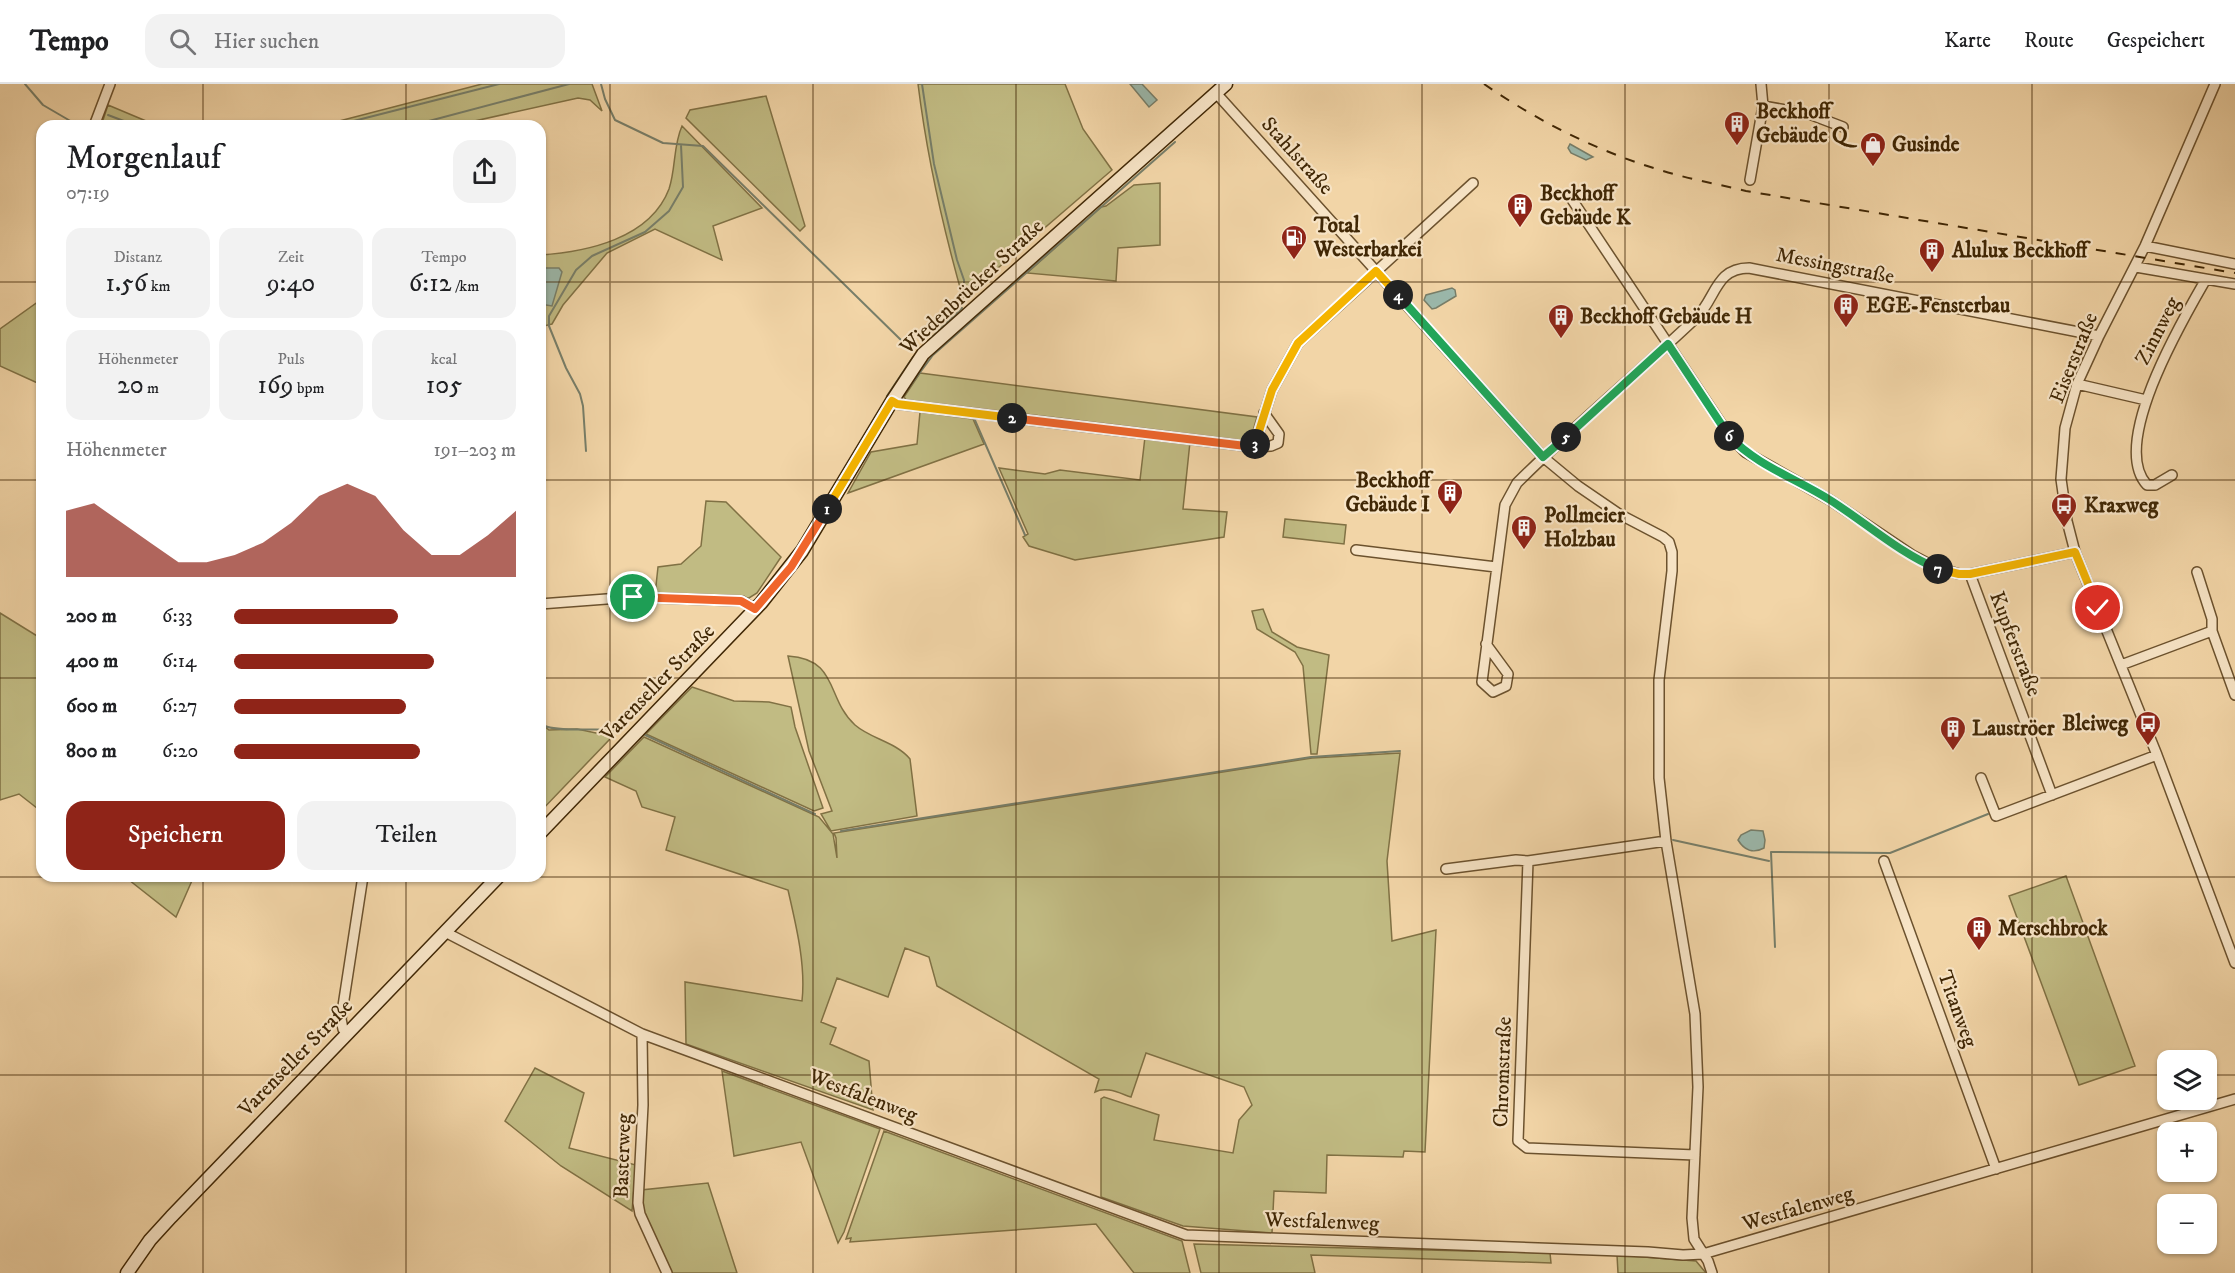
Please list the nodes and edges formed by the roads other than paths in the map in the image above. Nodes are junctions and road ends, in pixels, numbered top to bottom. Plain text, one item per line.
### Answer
1 (110, 84) edge
2 (1761, 84) edge
3 (2215, 84) edge
4 (1221, 88) edge
5 (1763, 106) junction
6 (96, 120) edge
7 (1843, 127) dead end
8 (1750, 180) dead end
9 (1473, 183) dead end
10 (1571, 198) dead end
11 (2145, 246) junction
12 (2235, 264) edge
13 (2136, 267) junction
14 (1376, 271) junction
15 (2206, 279) junction
16 (2235, 284) edge
17 (2099, 336) junction
18 (1668, 344) junction
19 (2078, 384) junction
20 (2146, 400) junction
21 (892, 401) junction
22 (1264, 413) junction
23 (1254, 447) junction
24 (1543, 457) junction
25 (2172, 475) dead end
26 (1356, 550) dead end
27 (2075, 552) junction
28 (1496, 567) junction
29 (2197, 572) dead end
30 (1970, 574) junction
31 (546, 604) edge
32 (755, 609) junction
33 (2212, 631) junction
34 (1485, 644) junction
35 (2121, 665) junction
36 (2235, 695) edge
37 (2157, 755) junction
38 (1981, 778) dead end
39 (2052, 795) junction
40 (546, 827) edge
41 (1666, 841) junction
42 (1528, 861) junction
43 (1884, 861) dead end
44 (1446, 869) dead end
45 (362, 882) edge
46 (493, 882) edge
47 (445, 932) junction
48 (2235, 963) edge
49 (347, 1033) junction
50 (642, 1034) junction
51 (2235, 1099) edge
52 (1695, 1155) junction
53 (1996, 1169) junction
54 (1703, 1254) junction
55 (127, 1273) edge
56 (667, 1273) edge
57 (1712, 1273) edge

1 - 6 street
2 - 5 street
3 - 11 street, Eiserstraße
4 - 14 street, Stahlstraße
4 - 21 main road, Wiedenbrücker Straße
5 - 7 street
5 - 8 street
9 - 14 street
10 - 18 street
11 - 12 street
11 - 13 street, Eiserstraße
13 - 15 street
13 - 17 street, Eiserstraße
14 - 22 street
14 - 24 street, Stahlstraße
15 - 16 street
15 - 20 street, Zinnweg
17 - 18 street, Messingstraße
17 - 19 street, Eiserstraße
18 - 24 street, Messingstraße
18 - 30 street
19 - 20 street, Zinnweg
19 - 27 street, Eiserstraße
20 - 25 street, Zinnweg
21 - 23 street
21 - 32 main road, Varenseller Straße
22 - 23 street
22 - 23 street
24 - 28 street
24 - 41 street, Stahlstraße
26 - 28 street
27 - 30 street
27 - 35 street, Eiserstraße
28 - 34 street
29 - 33 street
30 - 39 street, Kupferstraße
31 - 32 street
32 - 40 main road, Varenseller Straße
33 - 35 street
33 - 36 street
34 - 34 street
35 - 37 street, Eiserstraße
37 - 39 street
37 - 48 street, Eiserstraße
38 - 39 street
41 - 42 street
41 - 52 street
42 - 44 street
42 - 52 street, Chromstraße
43 - 53 street, Titanweg
45 - 49 street
46 - 47 main road, Varenseller Straße
47 - 49 main road, Varenseller Straße
47 - 50 street, Westfalenweg
49 - 55 main road, Varenseller Straße
50 - 54 street, Westfalenweg
50 - 56 street, Basterweg
51 - 53 street, Westfalenweg
52 - 54 street
53 - 54 street, Westfalenweg
54 - 57 street

